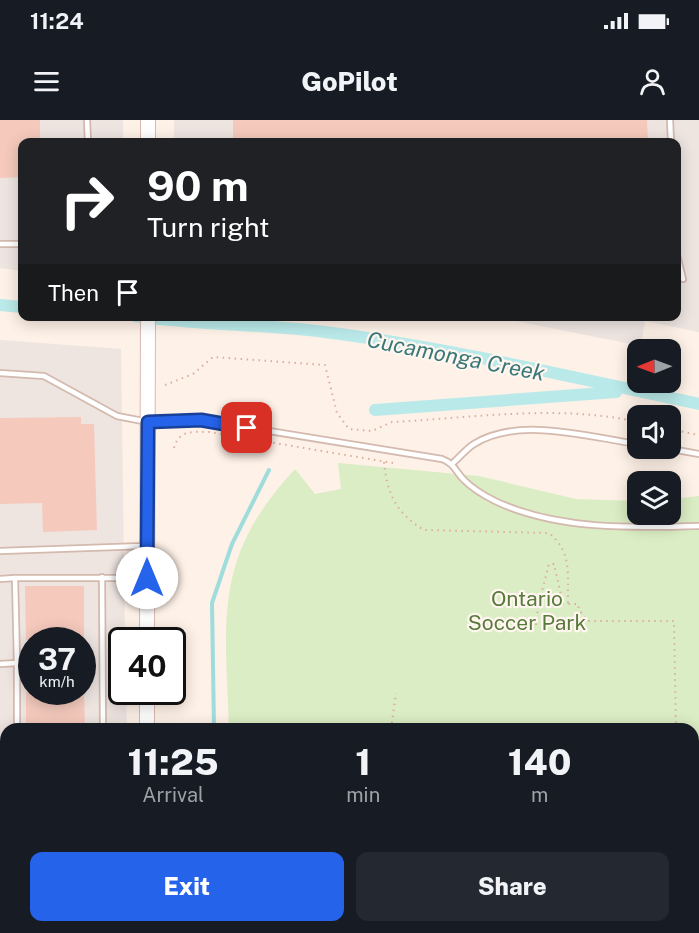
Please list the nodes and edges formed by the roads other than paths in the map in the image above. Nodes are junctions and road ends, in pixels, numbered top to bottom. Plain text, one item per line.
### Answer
1 (87, 120) edge
2 (148, 120) edge
3 (670, 120) edge
4 (88, 138) edge
5 (148, 138) edge
6 (671, 138) edge
7 (0, 244) edge
8 (18, 244) edge
9 (681, 271) edge
10 (683, 279) dead end
11 (148, 321) edge
12 (0, 373) edge
13 (148, 422) junction
14 (627, 443) edge
15 (681, 451) edge
16 (699, 454) edge
17 (453, 464) junction
18 (699, 526) edge
19 (147, 546) junction
20 (0, 552) edge
21 (102, 577) junction
22 (15, 578) junction
23 (147, 578) junction
24 (0, 579) edge
25 (147, 627) edge
26 (16, 663) junction
27 (0, 664) edge
28 (147, 705) edge
29 (17, 723) edge
30 (103, 723) edge
31 (147, 723) edge

1 - 4 lane
2 - 5 street
3 - 6 lane
7 - 8 lane
9 - 10 lane
11 - 13 street
12 - 13 lane
13 - 17 lane
13 - 19 street
14 - 17 lane
15 - 16 lane
17 - 18 lane
19 - 20 lane
19 - 23 street
21 - 22 lane
21 - 23 lane
21 - 30 lane
22 - 24 lane
22 - 26 lane
23 - 25 street
26 - 27 lane
26 - 29 lane
28 - 31 street

